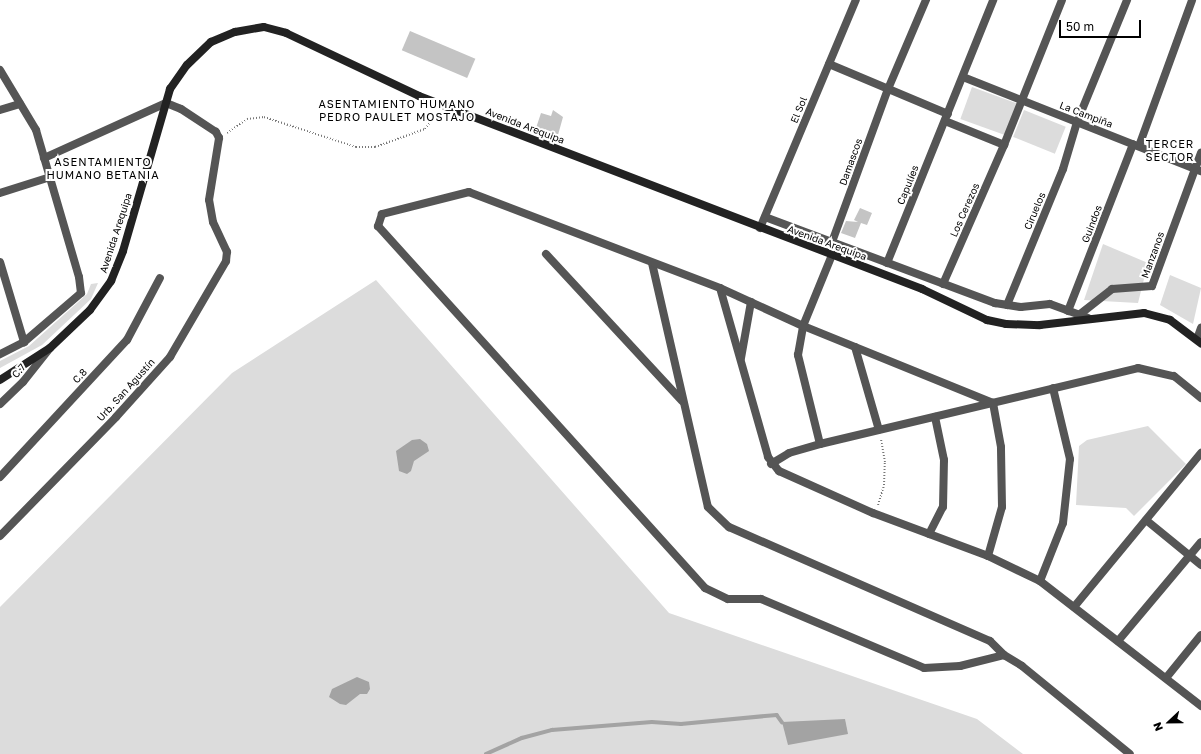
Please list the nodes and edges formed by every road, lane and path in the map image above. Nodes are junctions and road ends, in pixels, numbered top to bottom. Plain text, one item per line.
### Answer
1 (856, 0) edge
2 (926, 0) edge
3 (993, 0) edge
4 (1062, 0) edge
5 (1127, 0) edge
6 (1192, 0) edge
7 (829, 64) junction
8 (0, 70) edge
9 (963, 77) junction
10 (888, 89) junction
11 (1021, 100) junction
12 (166, 103) junction
13 (20, 104) junction
14 (444, 105) junction
15 (0, 110) edge
16 (947, 117) junction
17 (1077, 122) junction
18 (219, 138) junction
19 (1004, 145) junction
20 (1136, 145) junction
21 (1201, 153) edge
22 (44, 158) junction
23 (1198, 169) edge
24 (50, 177) junction
25 (0, 193) edge
26 (765, 218) junction
27 (760, 228) junction
28 (832, 242) junction
29 (546, 254) dead end
30 (832, 255) junction
31 (652, 263) junction
32 (887, 263) junction
33 (0, 265) edge
34 (160, 278) dead end
35 (943, 284) junction
36 (720, 288) junction
37 (750, 302) junction
38 (1007, 305) junction
39 (1068, 311) junction
40 (1079, 315) junction
41 (1088, 318) junction
42 (803, 326) junction
43 (1201, 328) edge
44 (1199, 341) edge
45 (24, 342) junction
46 (855, 347) junction
47 (50, 348) junction
48 (0, 354) edge
49 (740, 360) junction
50 (0, 380) edge
51 (1053, 388) junction
52 (1201, 398) edge
53 (682, 401) junction
54 (993, 403) junction
55 (0, 404) edge
56 (935, 417) junction
57 (879, 430) junction
58 (820, 444) junction
59 (1201, 454) edge
60 (771, 464) junction
61 (0, 477) edge
62 (873, 513) junction
63 (1146, 520) junction
64 (929, 534) junction
65 (0, 536) edge
66 (1201, 542) edge
67 (988, 556) junction
68 (1190, 556) junction
69 (1201, 565) edge
70 (1040, 580) junction
71 (1074, 607) junction
72 (1201, 635) edge
73 (1118, 641) junction
74 (1004, 656) junction
75 (1166, 678) junction
76 (1201, 706) edge
77 (1130, 754) edge

1 - 7 street, El Sol
2 - 10 street, Damascos
3 - 9 street, Capulíes
4 - 11 street, Los Cerezos
5 - 17 street, Ciruelos
6 - 20 street, Guindos
7 - 10 street
7 - 26 street, El Sol
8 - 13 street
9 - 11 street, La Campiña
9 - 16 street, Capulíes
10 - 16 street
10 - 28 street, Damascos
11 - 17 street, La Campiña
11 - 19 street, Los Cerezos
12 - 14 street, Avenida Arequipa
12 - 18 street
12 - 22 street
12 - 47 street, Avenida Arequipa
13 - 15 street
13 - 22 street
14 - 18 path
14 - 27 street, Avenida Arequipa
16 - 19 street
16 - 32 street, Capulíes
17 - 20 street, La Campiña
17 - 38 street, Ciruelos
18 - 65 street, Urb. San Agustín
19 - 35 street, Los Cerezos
20 - 23 street, La Campiña
20 - 39 street, Guindos
21 - 23 street, Manzanos
22 - 24 street
23 - 40 street, Manzanos
24 - 25 street
24 - 45 street
26 - 27 street, El Sol
26 - 28 street
27 - 30 street, Avenida Arequipa
28 - 32 street
29 - 53 street
30 - 41 street, Avenida Arequipa
30 - 42 street
31 - 36 street
31 - 53 street
31 - 74 street
32 - 35 street
33 - 45 street
34 - 61 street, C.8
35 - 38 street
36 - 37 street
36 - 49 street
37 - 42 street
37 - 49 street
38 - 39 street
39 - 40 street
40 - 41 street
41 - 44 street, Avenida Arequipa
42 - 46 street
42 - 58 street
43 - 44 street
45 - 48 street
46 - 54 street
46 - 57 street
47 - 50 street, Avenida Arequipa
47 - 55 street, C.7
49 - 60 street
51 - 52 street
51 - 54 street
51 - 70 street
53 - 74 street
54 - 56 street
54 - 67 street
56 - 57 street
56 - 64 street
57 - 58 street
57 - 62 path
58 - 60 street
59 - 63 street
60 - 62 street
62 - 64 street
63 - 68 street
63 - 71 street
64 - 67 street
66 - 68 street
67 - 70 street
68 - 69 street
68 - 73 street
70 - 71 street
71 - 73 street
72 - 75 street
73 - 75 street
74 - 77 street
75 - 76 street

